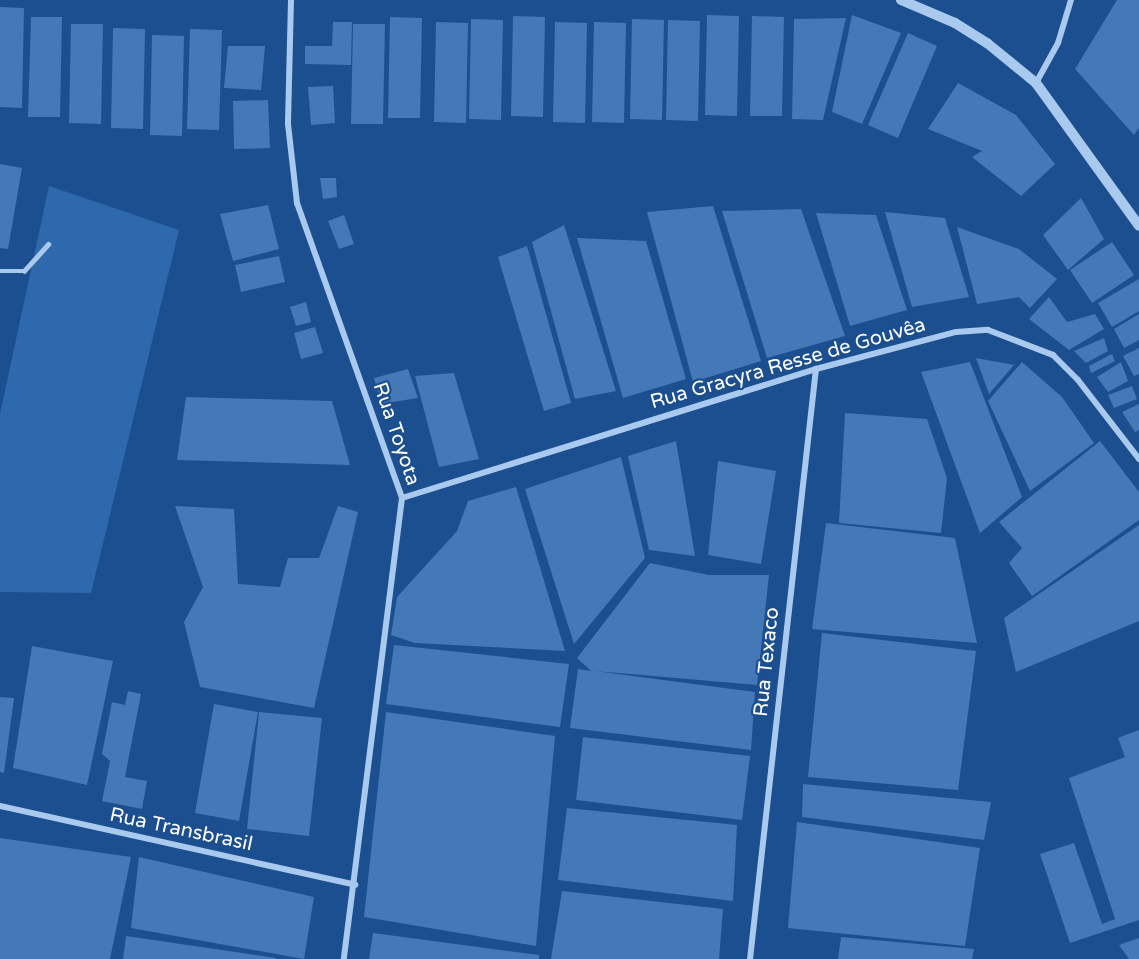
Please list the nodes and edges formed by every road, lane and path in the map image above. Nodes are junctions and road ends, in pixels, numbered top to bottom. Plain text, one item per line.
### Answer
1 (291, 0) edge
2 (901, 0) edge
3 (1071, 0) edge
4 (1036, 83) junction
5 (1139, 226) edge
6 (48, 244) dead end
7 (0, 271) edge
8 (816, 369) junction
9 (1139, 459) edge
10 (402, 498) junction
11 (0, 806) edge
12 (355, 885) junction
13 (344, 959) edge
14 (750, 959) edge

1 - 10 street, Rua Toyota
2 - 4 street
3 - 4 street
4 - 5 street
6 - 7 lane
8 - 9 street, Rua Gracyra Resse de Gouvêa
8 - 10 street, Rua Gracyra Resse de Gouvêa
8 - 14 street, Rua Texaco
10 - 12 street, Rua Toyota
11 - 12 street, Rua Transbrasil
12 - 13 street, Rua Toyota

